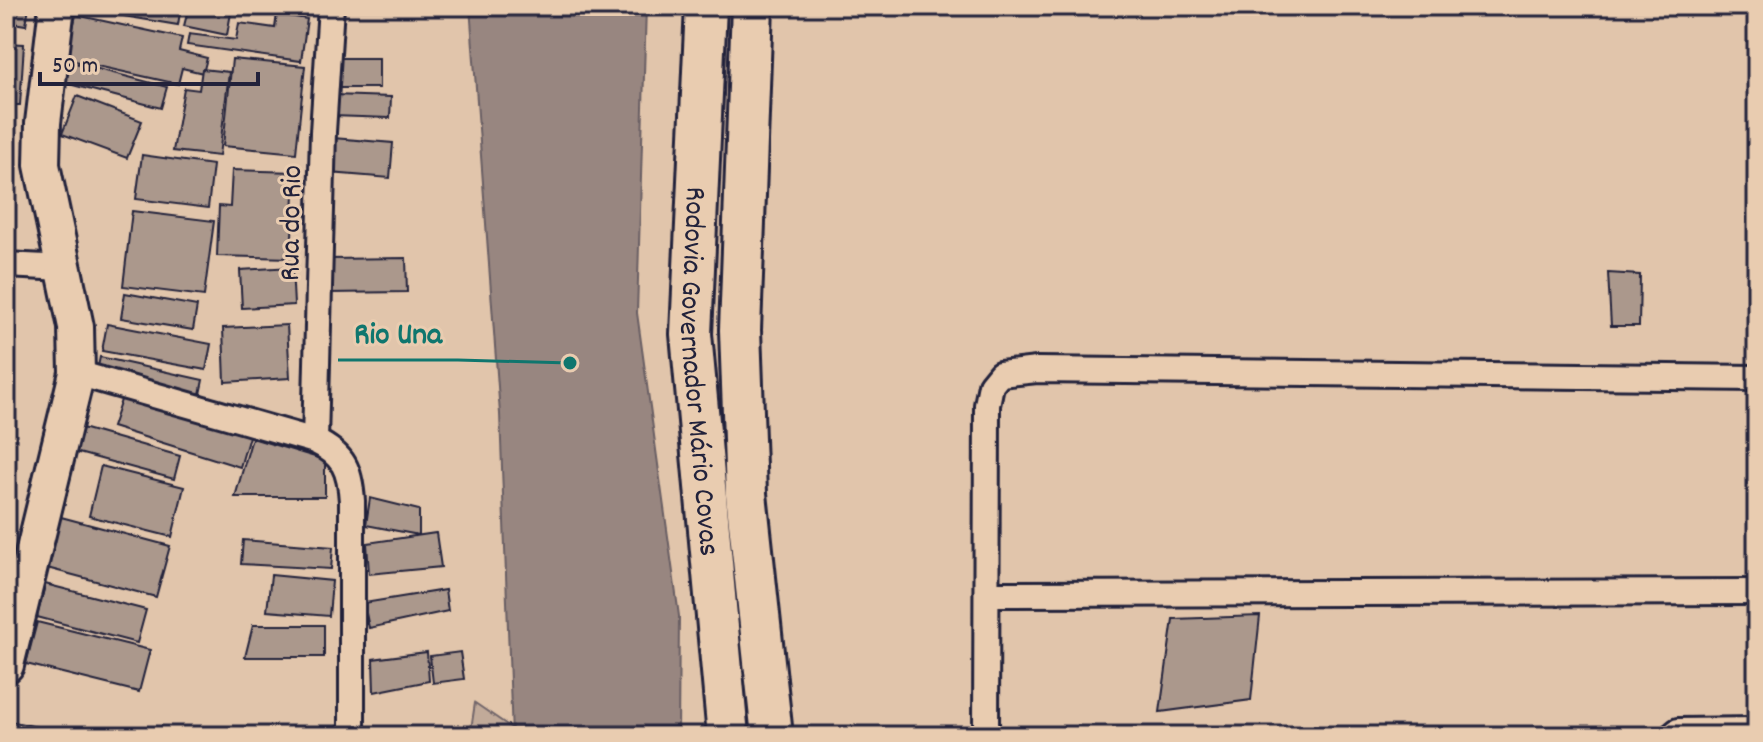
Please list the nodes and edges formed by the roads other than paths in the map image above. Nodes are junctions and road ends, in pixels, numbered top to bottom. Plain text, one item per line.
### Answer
1 (57, 6) edge
2 (331, 6) edge
3 (706, 6) edge
4 (752, 6) edge
5 (6, 265) edge
6 (65, 268) junction
7 (77, 373) junction
8 (1757, 378) edge
9 (315, 441) junction
10 (1757, 592) edge
11 (989, 594) junction
12 (6, 665) edge
13 (1757, 730) edge
14 (352, 736) edge
15 (728, 736) edge
16 (772, 736) edge
17 (986, 736) edge
18 (1672, 736) edge

1 - 6 main road
2 - 9 street, Rua do Rio
3 - 15 highway, Rodovia Governador Mário Covas
4 - 16 highway, Rodovia Governador Mário Covas
5 - 6 street
6 - 7 main road
7 - 9 street
7 - 12 main road
8 - 11 street
9 - 14 street
10 - 11 street
11 - 17 street
13 - 18 street

